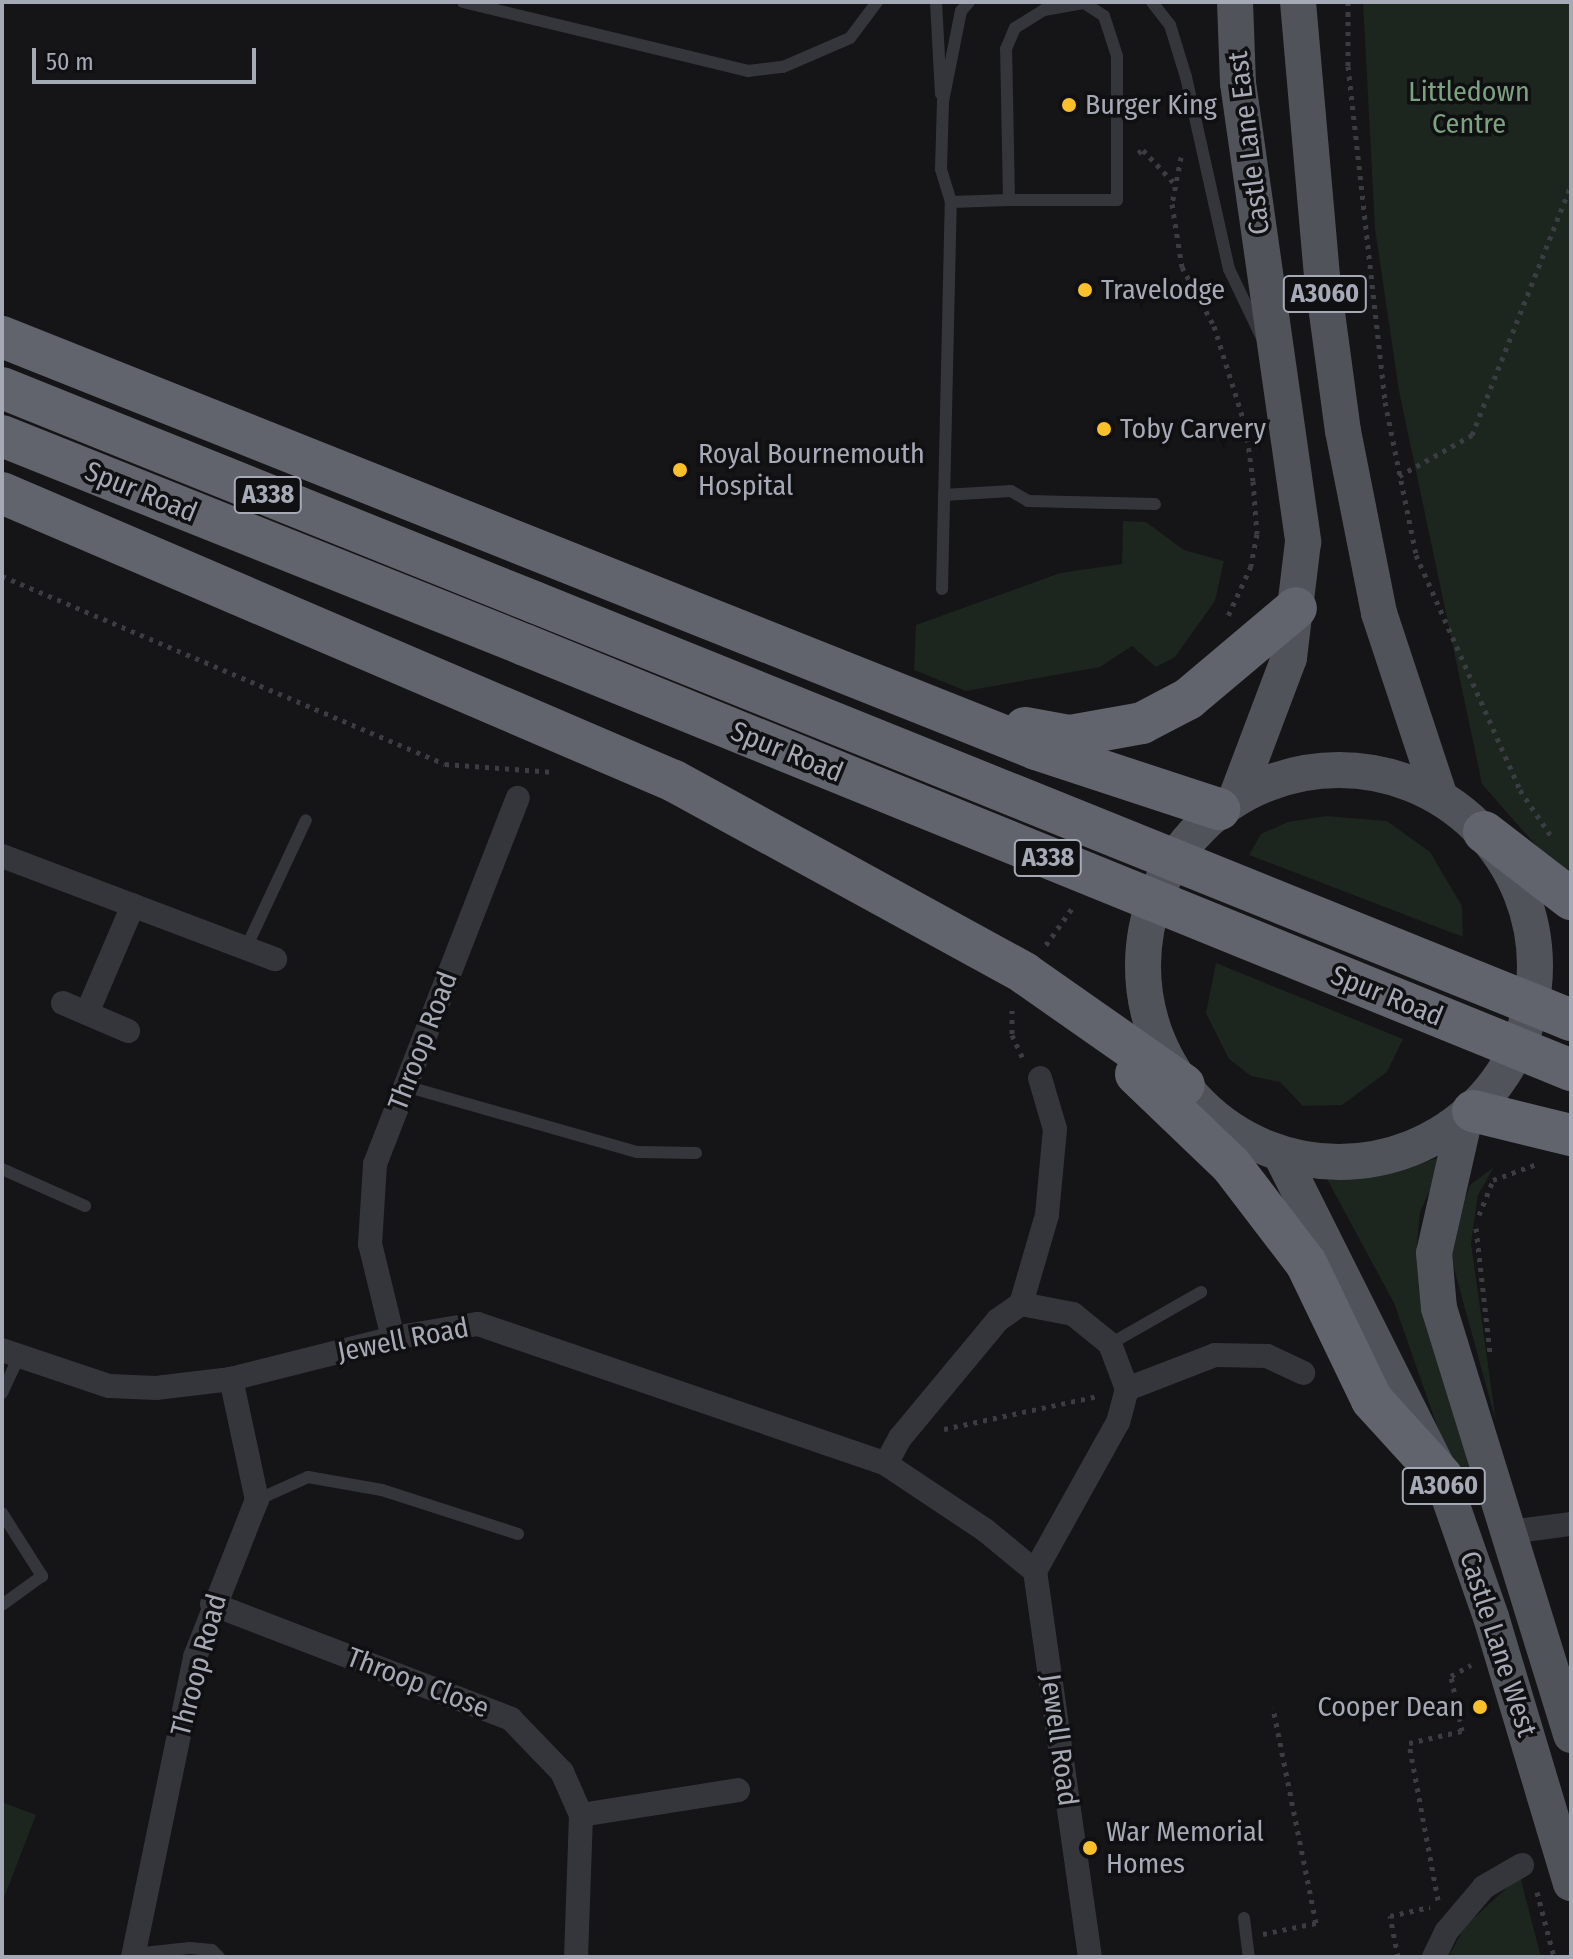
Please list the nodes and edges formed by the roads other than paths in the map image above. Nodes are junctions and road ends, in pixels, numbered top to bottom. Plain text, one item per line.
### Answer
1 (463, 2) edge
2 (877, 2) edge
3 (936, 2) edge
4 (969, 2) edge
5 (1152, 2) edge
6 (1163, 2) edge
7 (1235, 2) edge
8 (1298, 2) edge
9 (1170, 25) junction
10 (943, 101) junction
11 (1009, 200) junction
12 (951, 202) junction
13 (2, 337) edge
14 (1279, 375) junction
15 (2, 388) edge
16 (2, 436) edge
17 (2, 493) edge
18 (944, 495) junction
19 (1155, 504) dead end
20 (942, 589) dead end
21 (1296, 608) junction
22 (956, 717) junction
23 (1440, 797) junction
24 (518, 798) dead end
25 (1228, 804) junction
26 (306, 820) dead end
27 (1484, 832) junction
28 (2, 856) edge
29 (1571, 899) edge
30 (133, 905) junction
31 (246, 948) junction
32 (275, 959) dead end
33 (1048, 991) junction
34 (63, 1003) dead end
35 (87, 1013) junction
36 (1571, 1020) edge
37 (128, 1031) dead end
38 (1571, 1070) edge
39 (1040, 1078) road end
40 (1184, 1085) junction
41 (405, 1086) junction
42 (1469, 1114) junction
43 (1571, 1135) edge
44 (696, 1153) dead end
45 (1280, 1153) junction
46 (2, 1169) edge
47 (85, 1206) dead end
48 (1201, 1292) dead end
49 (1021, 1304) junction
50 (393, 1338) junction
51 (1110, 1344) junction
52 (10, 1354) edge
53 (1303, 1373) dead end
54 (231, 1379) junction
55 (1127, 1389) junction
56 (2, 1393) edge
57 (886, 1464) junction
58 (1442, 1477) junction
59 (257, 1500) junction
60 (2, 1513) edge
61 (1571, 1524) edge
62 (1509, 1532) junction
63 (518, 1534) dead end
64 (1035, 1571) junction
65 (212, 1604) junction
66 (2, 1605) edge
67 (1571, 1735) edge
68 (738, 1790) dead end
69 (581, 1815) junction
70 (1522, 1865) dead end
71 (1571, 1883) edge
72 (1244, 1918) dead end
73 (133, 1955) edge
74 (219, 1957) edge
75 (576, 1957) edge
76 (1090, 1957) edge
77 (1249, 1957) edge
78 (1434, 1957) edge

1 - 2 lane
3 - 10 lane
4 - 10 lane
5 - 9 lane
6 - 9 lane
7 - 14 main road, Castle Lane East / A3060
8 - 23 main road, Castle Lane East / A3060
9 - 14 lane
10 - 12 lane
11 - 11 lane
11 - 12 lane
12 - 18 lane
13 - 22 highway
14 - 21 main road, Castle Lane East / A3060
15 - 36 highway, Spur Road / A338, bridge
16 - 38 highway, Spur Road / A338, bridge
17 - 33 highway
18 - 19 lane
18 - 20 lane
21 - 22 highway
21 - 25 main road, Castle Lane East / A3060
22 - 25 highway
23 - 25 main road
23 - 27 main road
24 - 41 street, Throop Road
25 - 40 main road
26 - 31 lane
27 - 29 highway
27 - 42 main road
28 - 30 street
30 - 31 street
30 - 35 street
31 - 32 street
33 - 40 highway
33 - 58 highway
34 - 35 street
35 - 37 street
39 - 49 street
40 - 45 main road
41 - 44 lane
41 - 50 street, Throop Road
42 - 43 highway
42 - 45 main road
42 - 62 main road, Castle Lane West / A3060
45 - 58 main road, Castle Lane West / A3060
46 - 47 lane
48 - 51 lane
49 - 51 street
49 - 57 street
50 - 54 street, Jewell Road
50 - 57 street, Jewell Road
51 - 55 street
52 - 54 street, Jewell Road
52 - 56 lane
53 - 55 street
54 - 59 street
55 - 64 street
57 - 64 street, Jewell Road
58 - 71 main road, Castle Lane West / A3060
59 - 63 lane
59 - 65 street, Throop Road
60 - 66 lane
61 - 62 street, Castle Lane West
62 - 67 main road, Castle Lane West / A3060
64 - 76 street, Jewell Road
65 - 69 street, Throop Close
65 - 73 street, Throop Road
68 - 69 street
69 - 75 street, Throop Close
70 - 78 street
72 - 77 lane
73 - 74 lane

